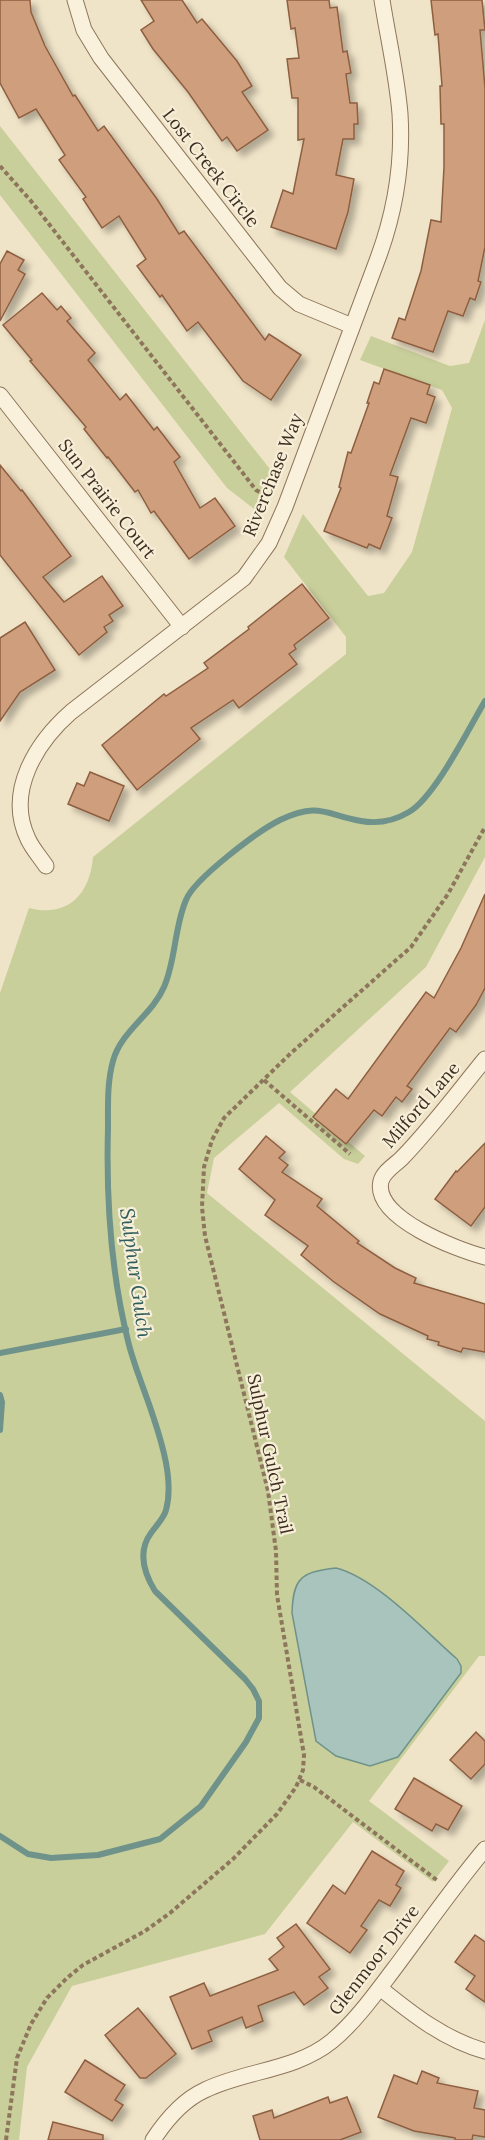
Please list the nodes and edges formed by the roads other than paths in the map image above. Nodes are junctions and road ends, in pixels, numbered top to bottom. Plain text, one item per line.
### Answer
1 (75, 0) edge
2 (382, 0) edge
3 (352, 326) junction
4 (0, 395) edge
5 (182, 627) junction
6 (46, 866) dead end
7 (485, 1059) edge
8 (485, 1257) edge
9 (485, 1849) edge
10 (380, 1988) junction
11 (485, 2051) edge
12 (153, 2140) edge

1 - 3 street, Lost Creek Circle
2 - 3 street, Riverchase Way
3 - 5 street, Riverchase Way
4 - 5 street, Sun Prairie Court
5 - 6 street, Riverchase Way
7 - 8 street, Milford Lane
9 - 10 street, Glenmoor Drive
10 - 11 street
10 - 12 street, Glenmoor Drive

